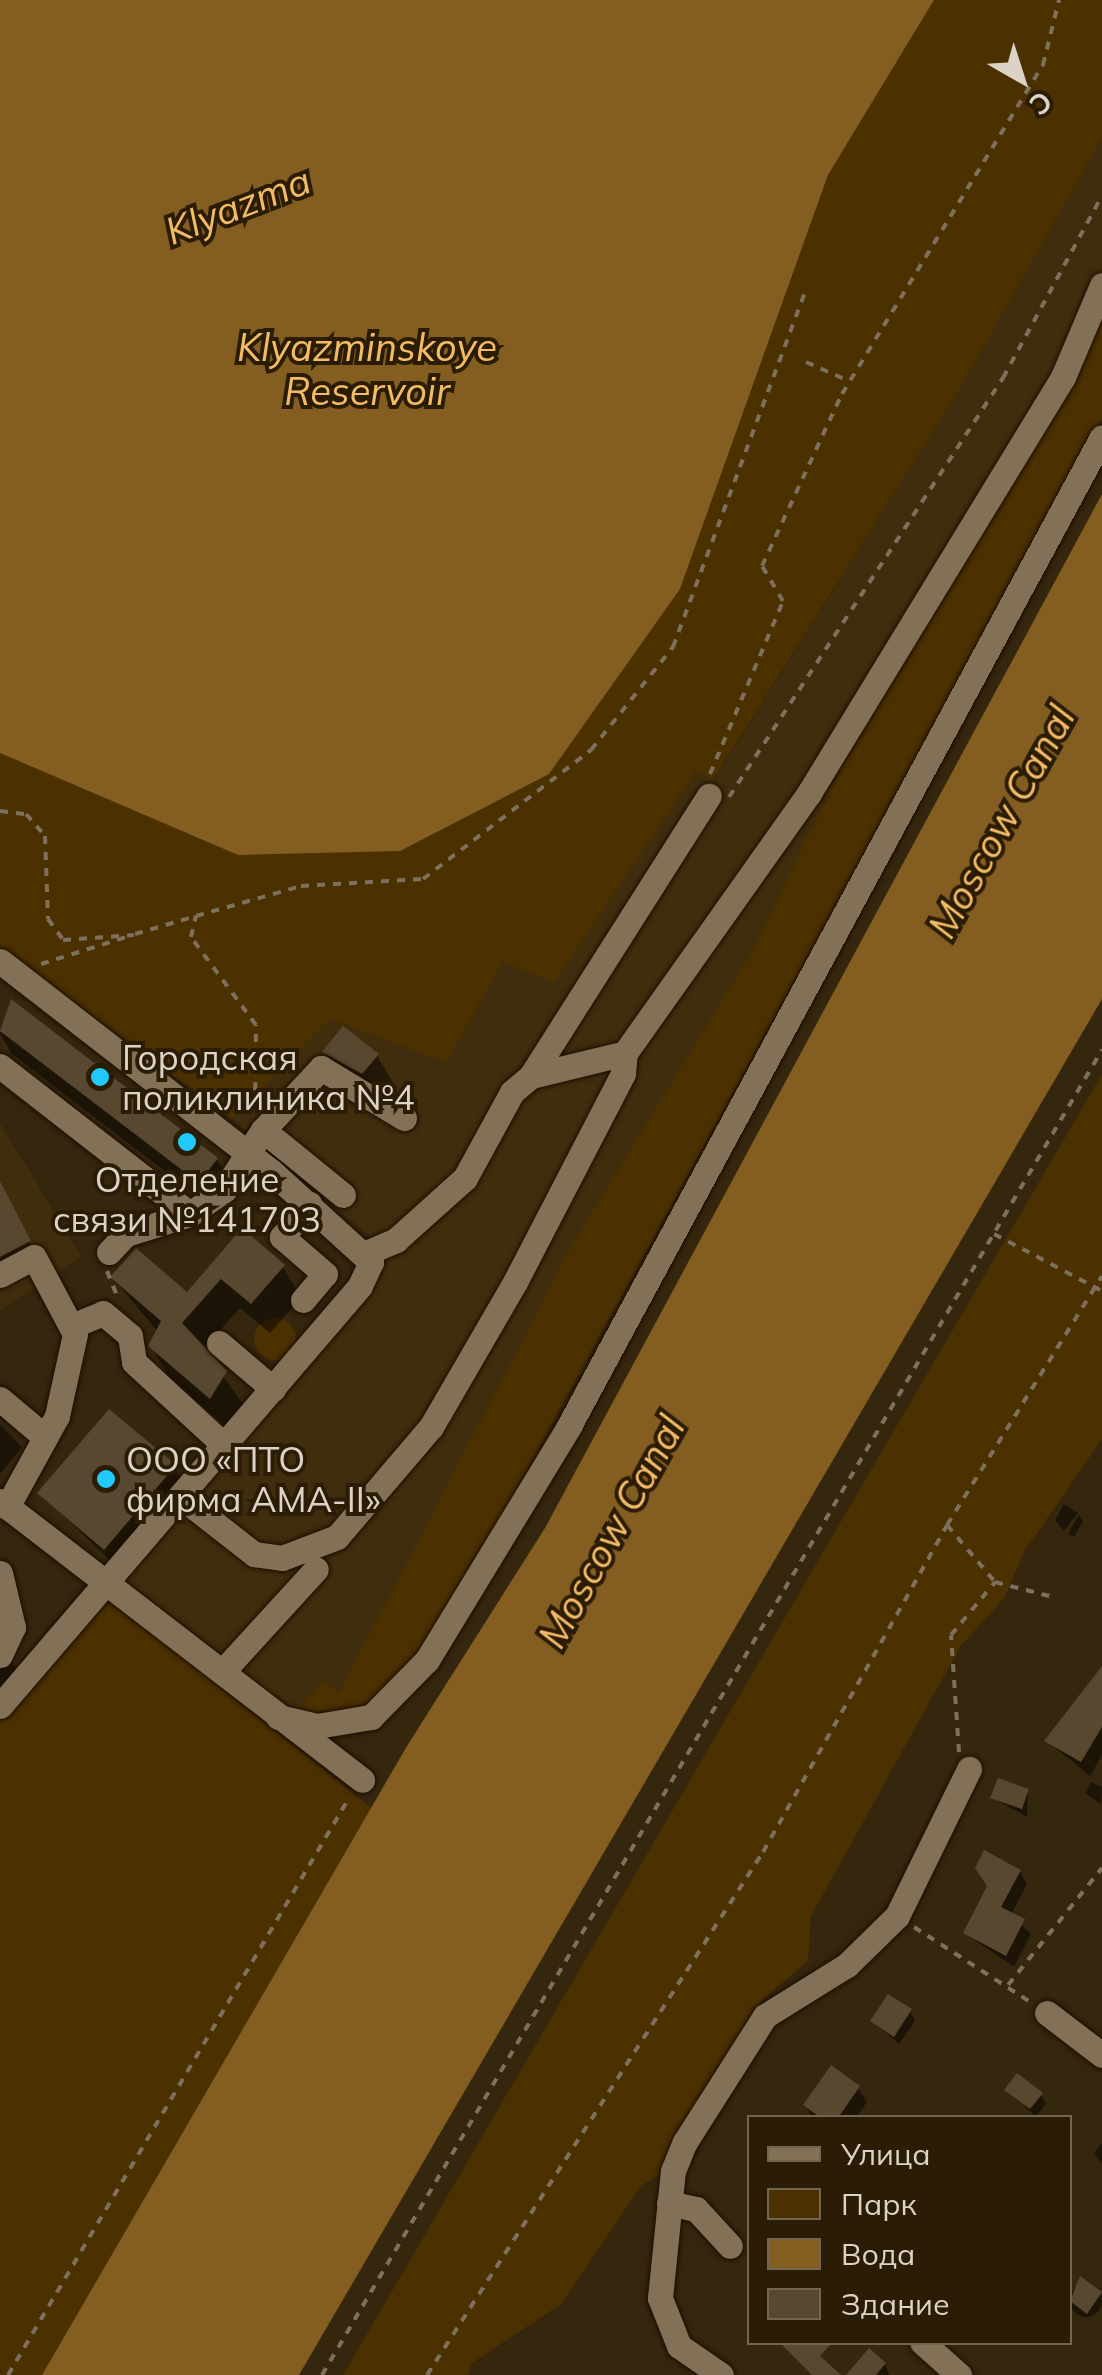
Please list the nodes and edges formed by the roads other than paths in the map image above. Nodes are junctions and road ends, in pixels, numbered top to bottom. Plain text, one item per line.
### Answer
1 (1102, 284) edge
2 (1102, 437) edge
3 (709, 796) road end
4 (2, 967) edge
5 (625, 1053) junction
6 (0, 1066) edge
7 (532, 1076) junction
8 (404, 1118) dead end
9 (263, 1130) junction
10 (249, 1159) junction
11 (342, 1195) dead end
12 (309, 1204) junction
13 (190, 1214) junction
14 (109, 1252) road end
15 (366, 1253) junction
16 (0, 1275) edge
17 (303, 1300) dead end
18 (74, 1325) junction
19 (219, 1343) dead end
20 (273, 1389) junction
21 (0, 1399) edge
22 (45, 1437) junction
23 (225, 1446) junction
24 (181, 1498) junction
25 (4, 1504) edge
26 (316, 1569) dead end
27 (0, 1573) edge
28 (104, 1585) junction
29 (0, 1655) edge
30 (222, 1672) junction
31 (0, 1706) edge
32 (278, 1717) junction
33 (969, 1769) road end
34 (362, 1780) road end
35 (1047, 2014) road end
36 (1102, 2055) edge
37 (669, 2203) junction
38 (730, 2246) dead end
39 (925, 2345) edge
40 (685, 2368) edge
41 (721, 2375) edge
42 (958, 2375) edge

1 - 5 street
2 - 32 street
3 - 7 street
4 - 10 street
5 - 7 street
5 - 24 street
6 - 13 street
7 - 15 street
8 - 9 street
9 - 10 street
9 - 11 street
10 - 12 street
10 - 13 street
12 - 15 street
12 - 17 street
13 - 14 street
15 - 20 street
16 - 18 street
18 - 22 street
18 - 23 street
19 - 20 street
20 - 23 street
21 - 22 street
22 - 25 street
23 - 24 street
24 - 28 street
25 - 28 street
26 - 30 street
27 - 29 street
28 - 30 street
28 - 31 street
30 - 32 street
32 - 34 street
33 - 37 street
35 - 36 street
37 - 38 street
37 - 40 street
39 - 42 street
40 - 41 street

